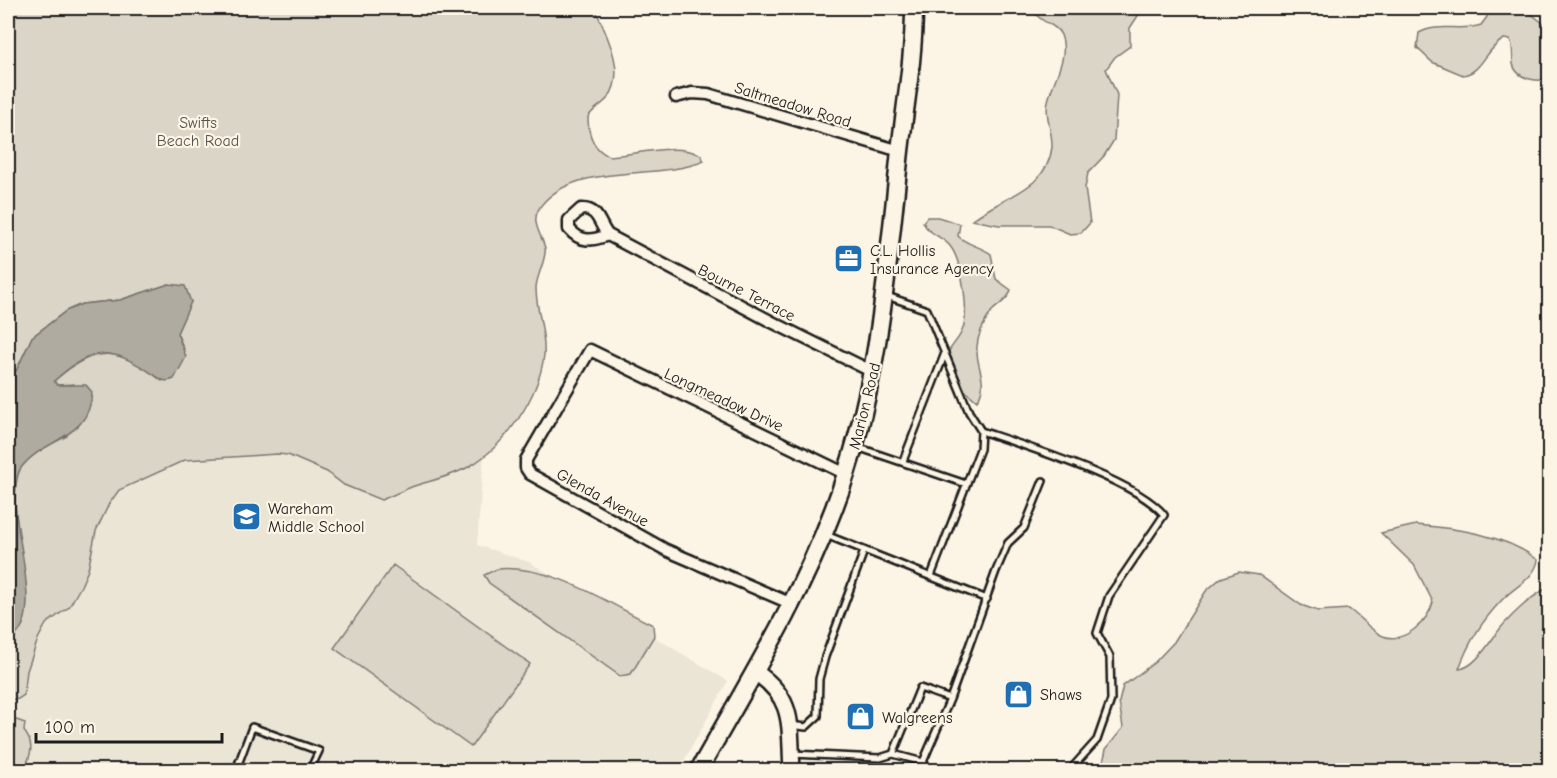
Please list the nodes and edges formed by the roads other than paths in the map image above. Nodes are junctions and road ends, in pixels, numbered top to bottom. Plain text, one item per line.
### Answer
1 (914, 8) edge
2 (676, 97) dead end
3 (900, 151) junction
4 (608, 236) dead end
5 (885, 295) junction
6 (590, 350) joint
7 (945, 353) junction
8 (873, 372) junction
9 (981, 431) junction
10 (855, 446) junction
11 (903, 461) junction
12 (846, 474) junction
13 (1043, 481) dead end
14 (966, 484) junction
15 (823, 534) junction
16 (864, 551) junction
17 (931, 576) junction
18 (987, 599) junction
19 (792, 604) junction
20 (755, 672) junction
21 (950, 699) junction
22 (788, 725) junction
23 (790, 754) junction
24 (893, 754) junction
25 (923, 762) junction
26 (236, 771) edge
27 (310, 771) edge
28 (699, 771) edge
29 (792, 771) edge
30 (931, 771) edge
31 (1070, 771) edge

1 - 3 main road, Marion Road
2 - 3 street, Saltmeadow Road
3 - 5 main road, Marion Road
4 - 8 street, Bourne Terrace
5 - 7 lane
5 - 8 main road, Marion Road
6 - 12 street, Longmeadow Drive
6 - 19 street, Glenda Avenue
7 - 9 lane
7 - 11 lane
8 - 10 main road, Marion Road
9 - 14 lane
9 - 31 lane
10 - 11 lane
10 - 12 main road, Marion Road
11 - 14 lane
12 - 15 main road, Marion Road
13 - 18 lane
14 - 17 lane
15 - 16 lane
15 - 19 main road, Marion Road
16 - 17 lane
16 - 22 lane
17 - 18 lane
18 - 21 lane
19 - 20 main road, Marion Road
20 - 22 main road
20 - 28 main road, Marion Road
21 - 24 lane
21 - 25 lane
22 - 23 main road
23 - 24 lane
23 - 29 main road
24 - 25 lane
25 - 30 lane
26 - 27 lane

